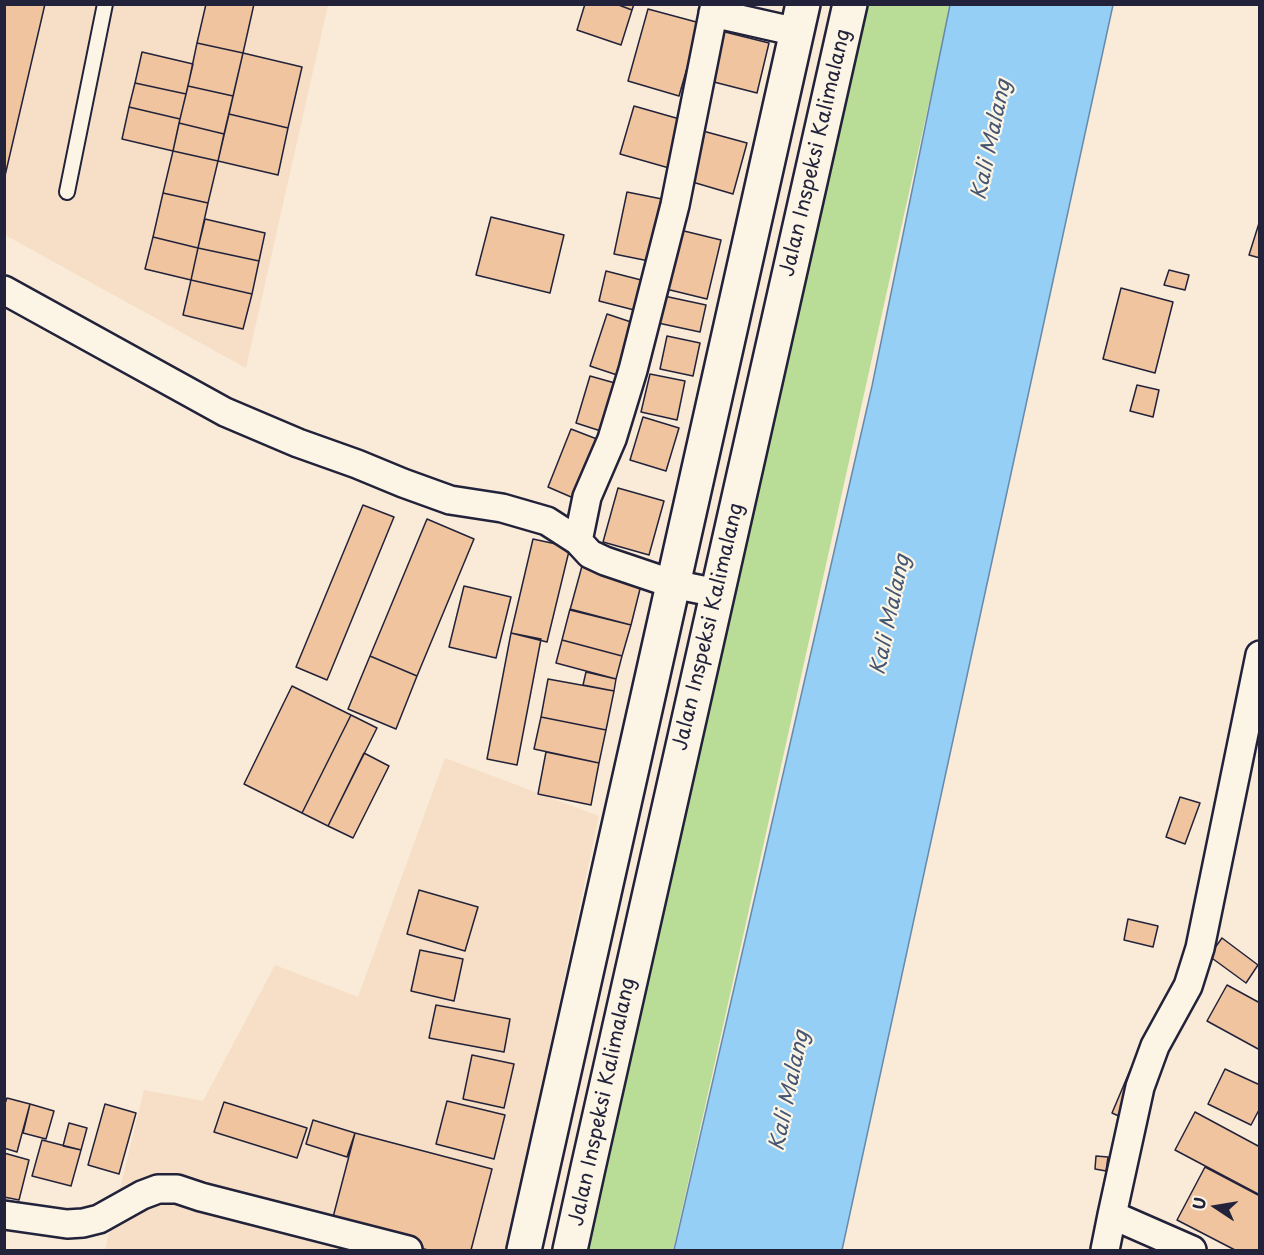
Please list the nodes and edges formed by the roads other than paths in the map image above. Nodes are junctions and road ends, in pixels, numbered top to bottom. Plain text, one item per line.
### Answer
1 (105, 4) edge
2 (850, 4) edge
3 (714, 9) edge
4 (800, 18) edge
5 (67, 192) dead end
6 (4, 290) edge
7 (578, 540) junction
8 (673, 584) junction
9 (717, 593) junction
10 (1260, 655) edge
11 (545, 1157) junction
12 (588, 1168) junction
13 (4, 1215) edge
14 (1112, 1215) junction
15 (518, 1247) edge
16 (408, 1251) edge
17 (570, 1251) edge
18 (1105, 1251) edge
19 (1192, 1251) edge

1 - 5 lane
2 - 9 main road, Jalan Inspeksi Kalimalang
3 - 4 street
3 - 7 street
4 - 8 main road
6 - 7 street
7 - 8 street
8 - 9 street
8 - 11 main road
9 - 12 main road, Jalan Inspeksi Kalimalang
10 - 14 street
11 - 12 main road
11 - 15 main road
12 - 17 main road, Jalan Inspeksi Kalimalang
13 - 16 street
14 - 18 street
14 - 19 street

